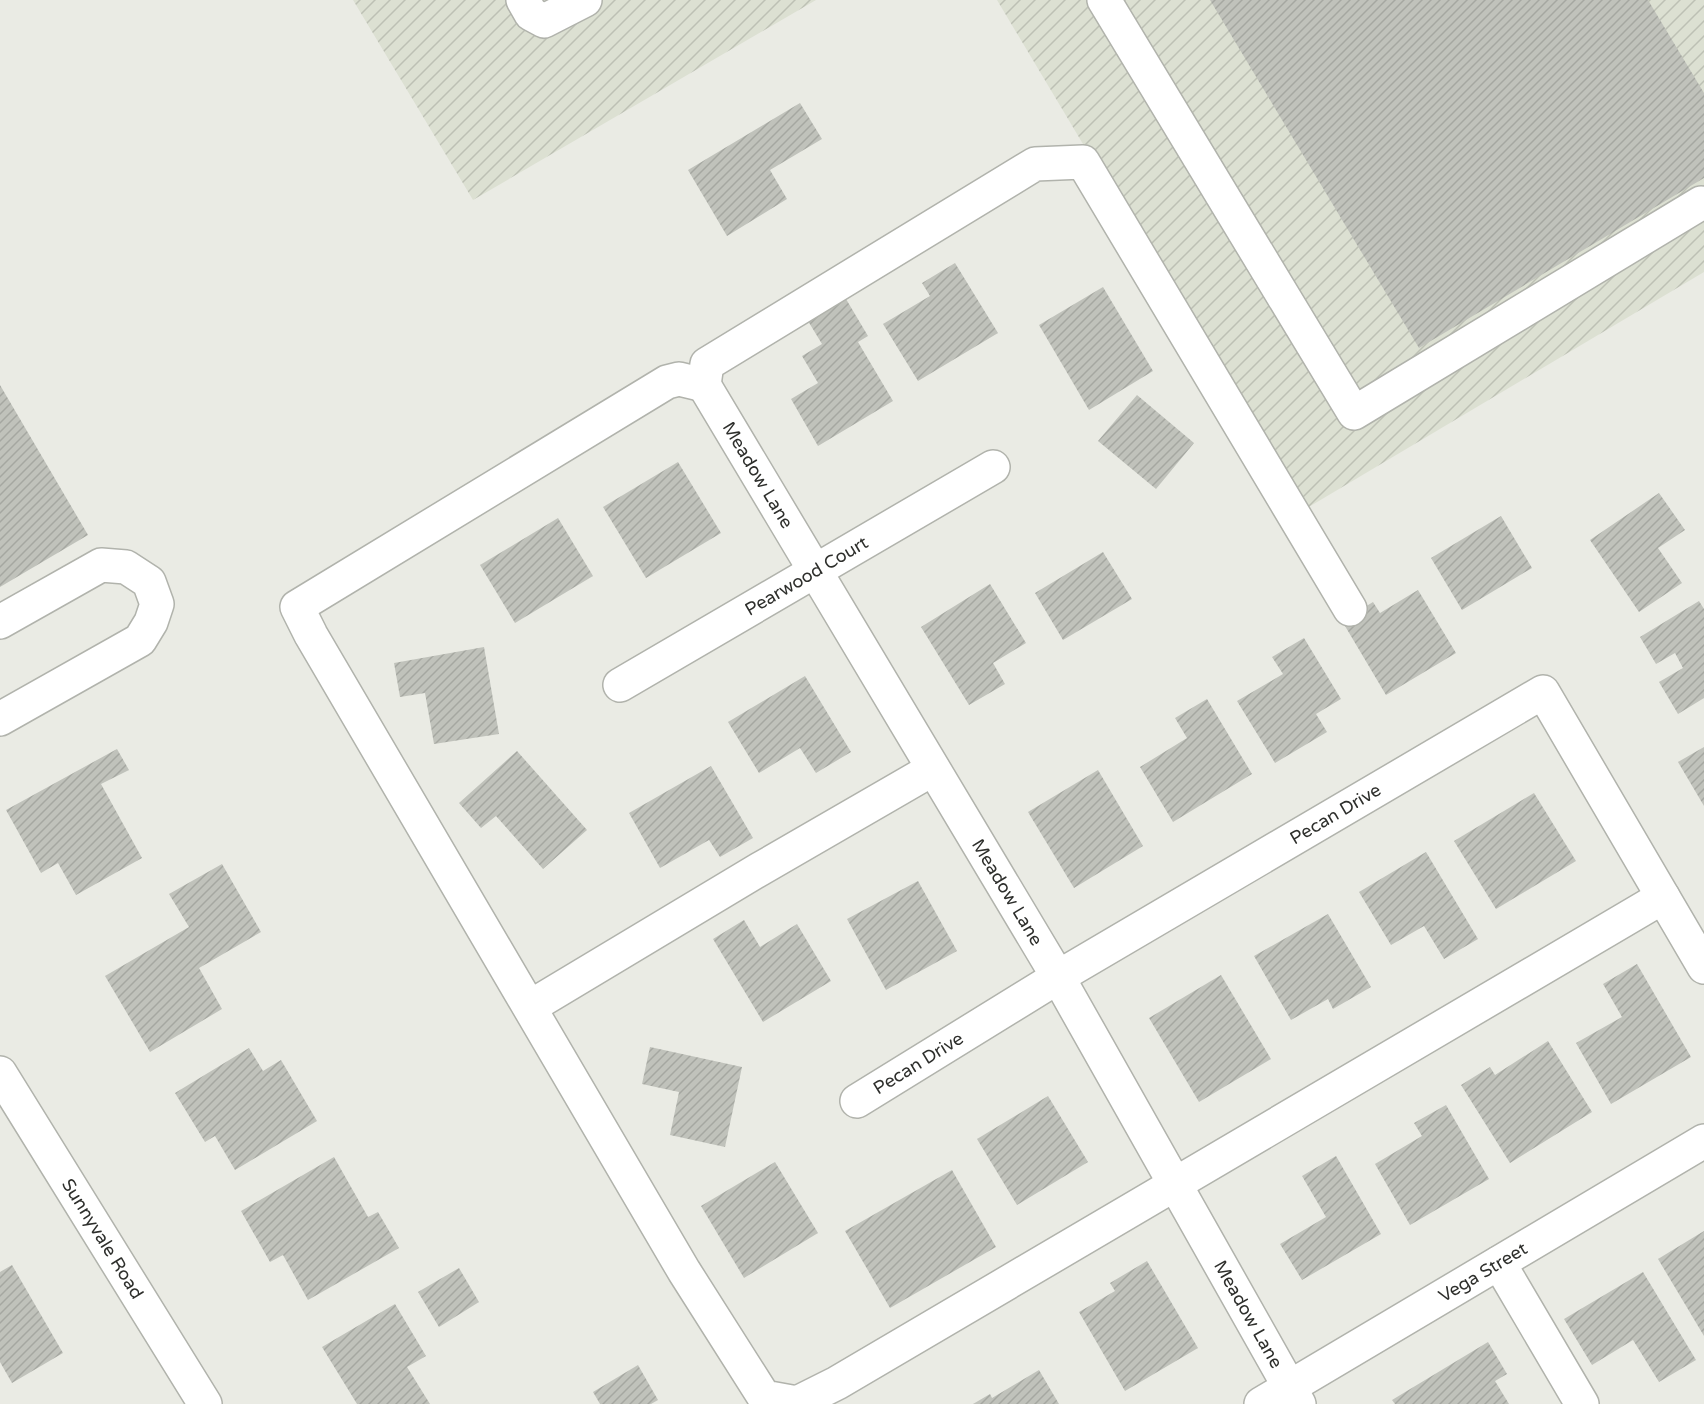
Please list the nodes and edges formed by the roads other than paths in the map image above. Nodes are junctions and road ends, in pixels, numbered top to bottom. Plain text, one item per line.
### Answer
1 (523, 0) edge
2 (585, 0) edge
3 (1104, 0) edge
4 (1701, 203) dead end
5 (704, 385) junction
6 (993, 467) dead end
7 (816, 571) junction
8 (1350, 609) dead end
9 (0, 622) edge
10 (620, 685) dead end
11 (0, 719) edge
12 (933, 769) junction
13 (1663, 897) junction
14 (1704, 967) edge
15 (1058, 977) junction
16 (530, 1007) junction
17 (0, 1073) edge
18 (857, 1101) dead end
19 (1704, 1141) edge
20 (1175, 1185) junction
21 (1498, 1263) junction
22 (1294, 1396) edge
23 (205, 1404) edge
24 (1261, 1404) edge
25 (1582, 1404) edge

1 - 2 street
3 - 4 street
5 - 7 street, Meadow Lane
5 - 8 street
5 - 16 street
6 - 7 street, Pearwood Court
7 - 10 street, Pearwood Court
7 - 12 street, Meadow Lane
9 - 11 street
12 - 15 street, Meadow Lane
12 - 16 street
13 - 14 street, Pecan Drive
13 - 15 street, Pecan Drive
13 - 20 street
15 - 18 street, Pecan Drive
15 - 20 street, Meadow Lane
16 - 20 street
17 - 23 street, Sunnyvale Road
19 - 21 street, Vega Street
20 - 22 street, Meadow Lane
21 - 22 street, Vega Street
21 - 25 street
22 - 24 street, Vega Street

